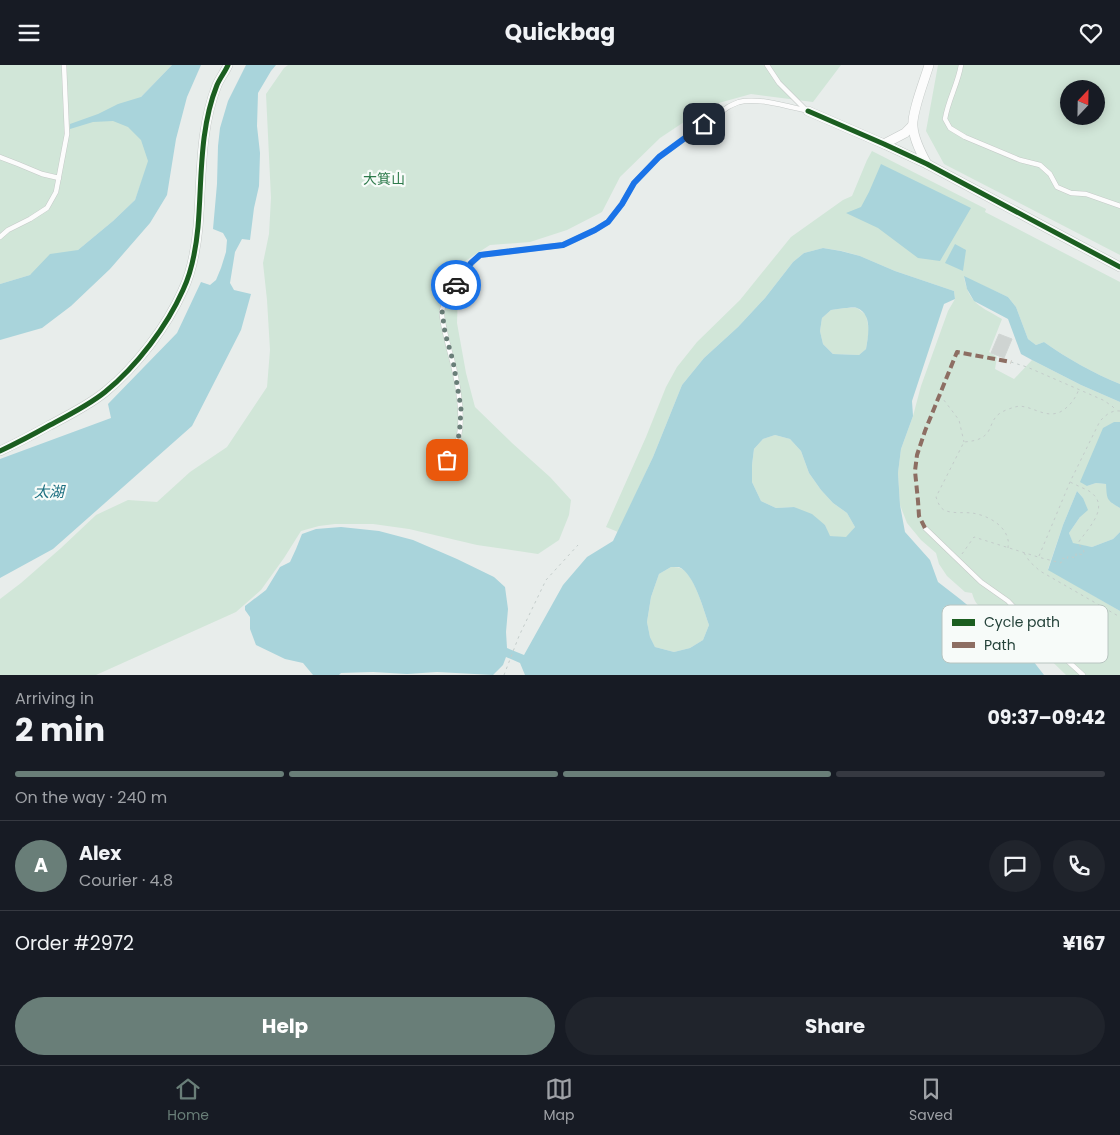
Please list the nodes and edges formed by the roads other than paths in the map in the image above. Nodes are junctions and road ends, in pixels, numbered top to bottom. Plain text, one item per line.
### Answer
1 (64, 65) edge
2 (228, 65) edge
3 (767, 65) edge
4 (929, 65) edge
5 (961, 65) edge
6 (808, 111) junction
7 (912, 126) junction
8 (884, 144) junction
9 (0, 157) edge
10 (927, 164) junction
11 (59, 178) junction
12 (1120, 206) edge
13 (0, 237) edge
14 (1120, 267) edge
15 (0, 451) edge
16 (447, 460) dead end
17 (925, 528) dead end
18 (1012, 605) edge
19 (1071, 663) edge
20 (1084, 675) edge

1 - 11 lane
2 - 15 street
3 - 6 lane
4 - 7 street
5 - 12 lane
6 - 8 street
6 - 16 lane
7 - 8 street
7 - 10 street
8 - 10 street
9 - 11 lane
10 - 14 street
11 - 13 lane
17 - 18 lane
19 - 20 lane

